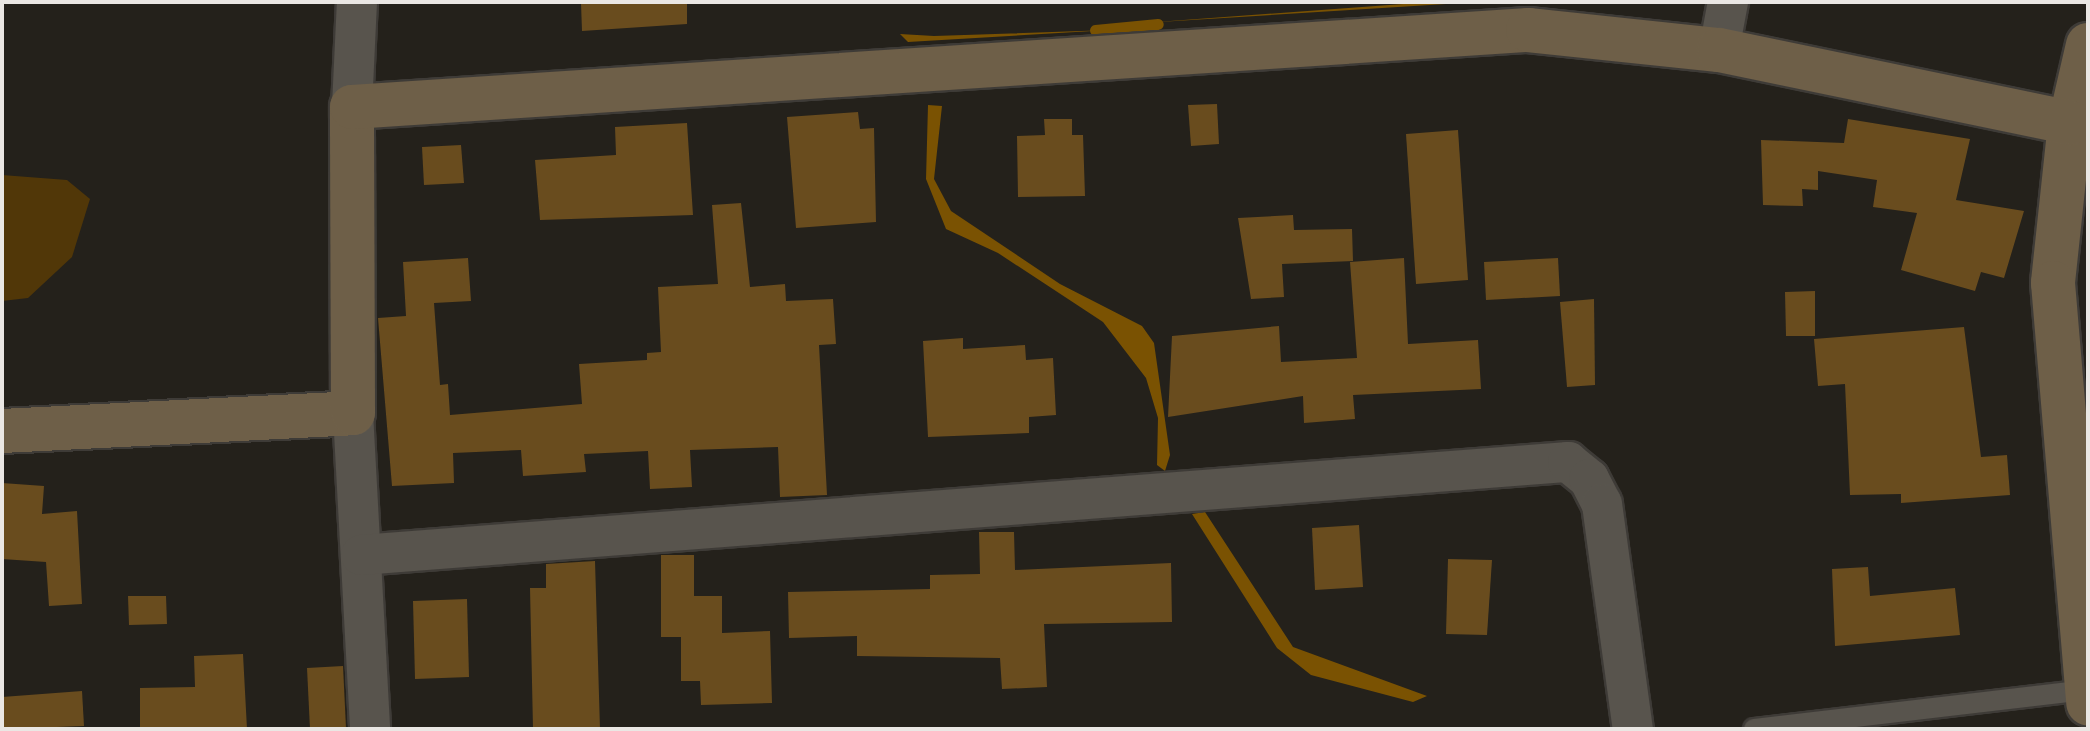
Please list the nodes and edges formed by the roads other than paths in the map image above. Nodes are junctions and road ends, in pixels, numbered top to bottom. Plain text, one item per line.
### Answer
1 (357, 2) edge
2 (1728, 2) edge
3 (2088, 45) edge
4 (1719, 50) junction
5 (352, 107) junction
6 (2079, 122) edge
7 (353, 413) junction
8 (2, 431) edge
9 (361, 555) junction
10 (2087, 695) edge
11 (370, 729) edge
12 (1633, 729) edge
13 (1754, 729) edge

1 - 5 street
2 - 4 street
3 - 6 street
4 - 5 street
4 - 6 street
5 - 7 street
6 - 10 street
7 - 8 street
7 - 9 street
9 - 11 street
9 - 12 street
10 - 13 lane

